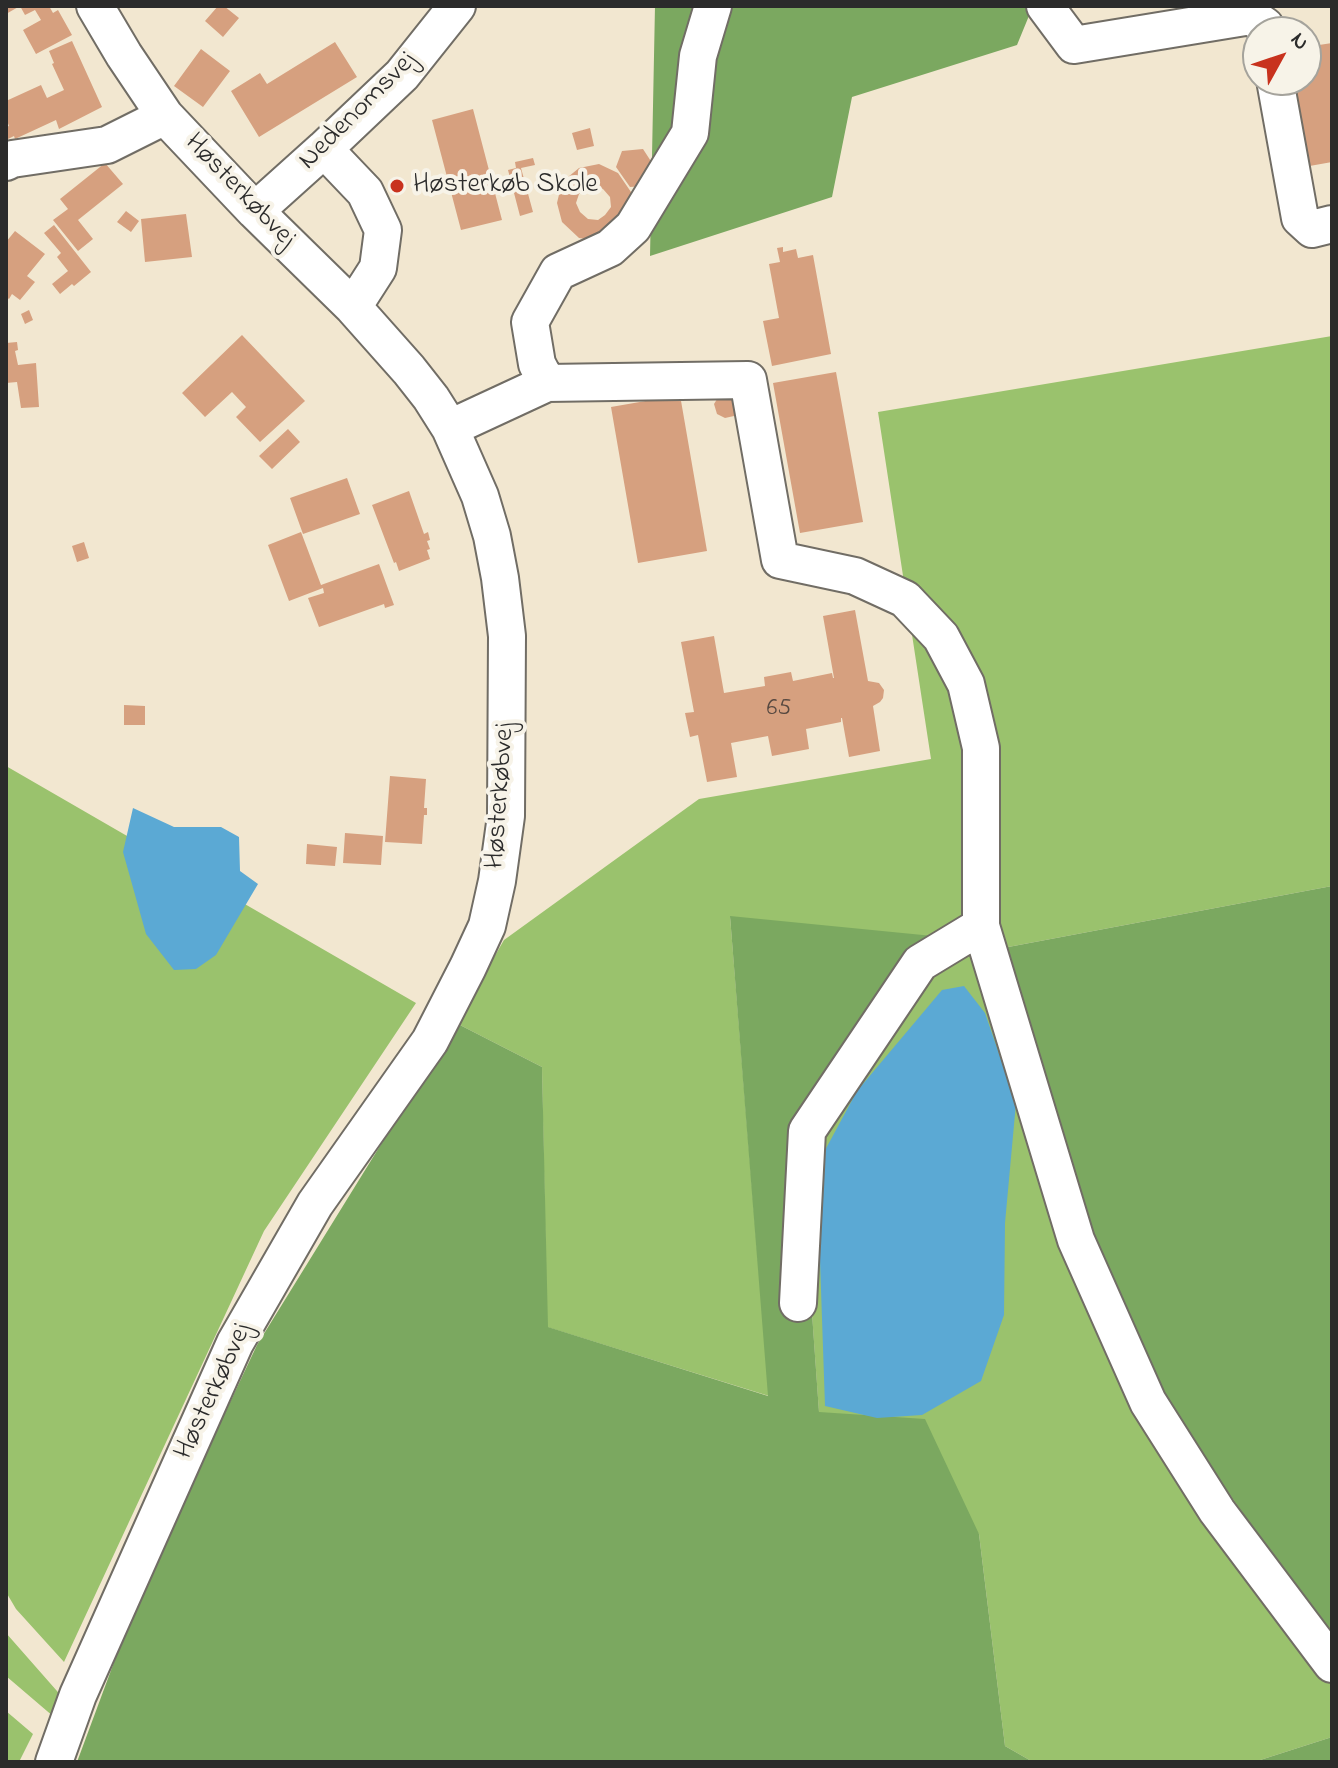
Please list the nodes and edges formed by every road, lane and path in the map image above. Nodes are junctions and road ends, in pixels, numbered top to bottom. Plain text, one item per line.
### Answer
1 (95, 6) edge
2 (457, 6) edge
3 (713, 6) edge
4 (1045, 6) edge
5 (1242, 17) edge
6 (1278, 96) edge
7 (165, 116) junction
8 (324, 149) junction
9 (6, 162) edge
10 (255, 211) junction
11 (1332, 224) edge
12 (353, 307) junction
13 (547, 383) junction
14 (450, 428) junction
15 (981, 926) junction
16 (798, 1303) dead end
17 (1332, 1664) edge
18 (54, 1762) edge

1 - 7 street, Høsterkøbvej
2 - 8 street, Nedenomsvej
3 - 13 street
4 - 5 street
6 - 11 street
7 - 9 street
7 - 10 street, Høsterkøbvej
8 - 10 street, Nedenomsvej
8 - 12 street
10 - 12 street, Høsterkøbvej
12 - 14 street, Høsterkøbvej
13 - 14 street
13 - 15 street
14 - 18 street, Høsterkøbvej
15 - 16 street
15 - 17 street

